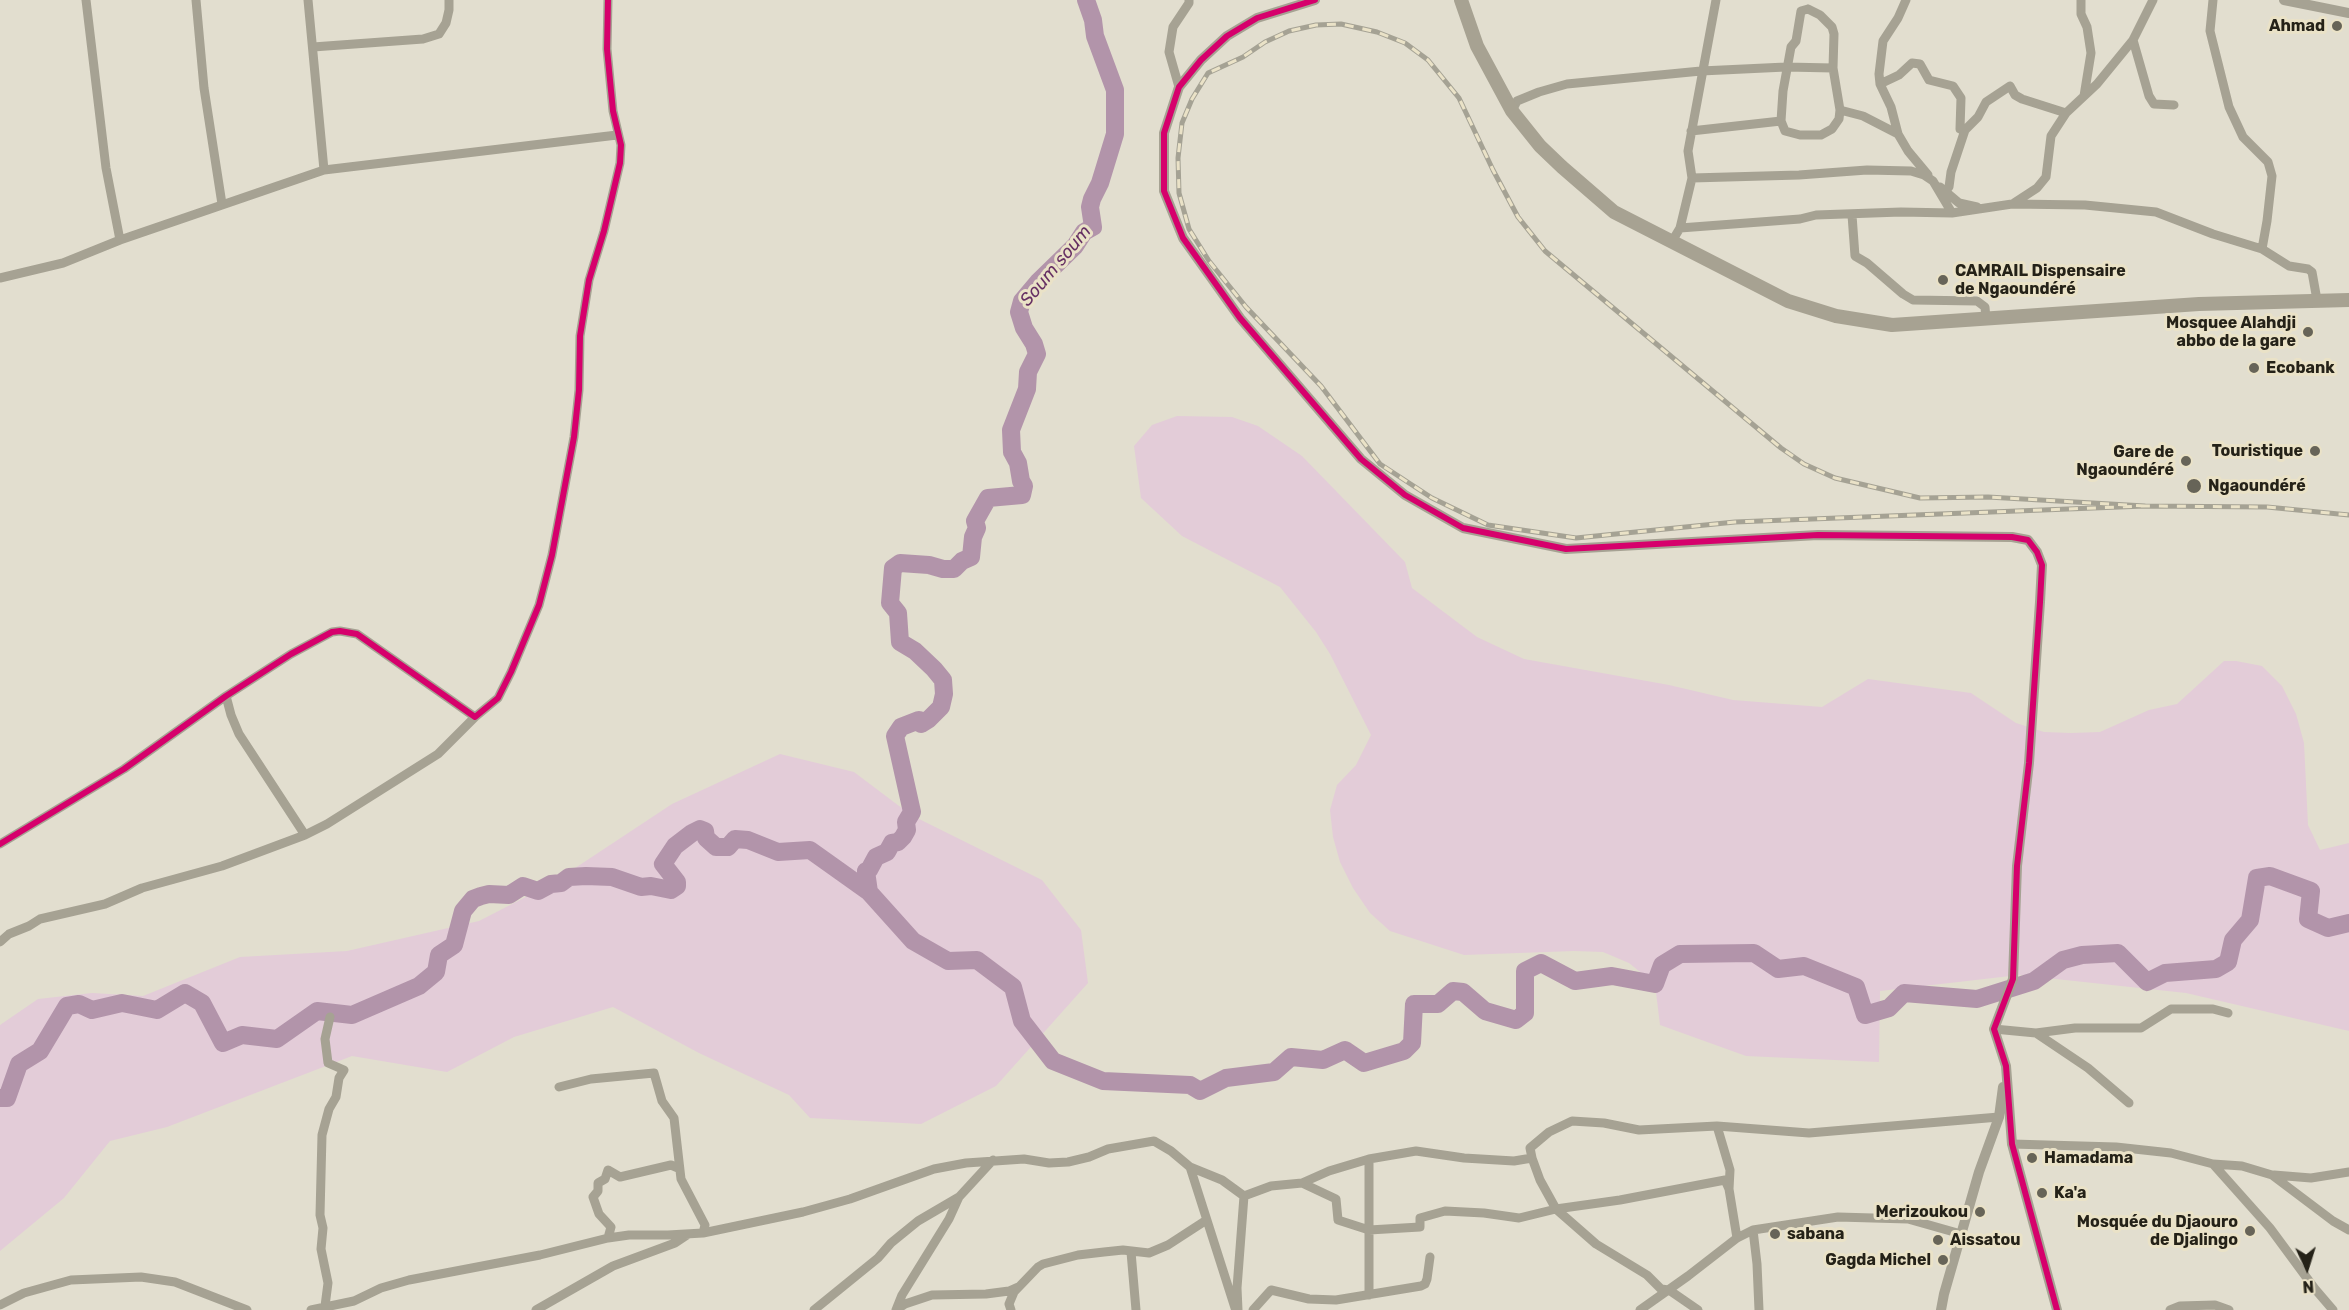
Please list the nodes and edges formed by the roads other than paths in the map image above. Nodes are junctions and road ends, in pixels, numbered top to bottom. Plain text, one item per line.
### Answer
1 (86, 0) edge
2 (196, 0) edge
3 (308, 0) edge
4 (449, 0) edge
5 (608, 0) edge
6 (1189, 0) edge
7 (1315, 0) edge
8 (1461, 0) edge
9 (1716, 0) edge
10 (1906, 0) edge
11 (2081, 0) edge
12 (2153, 0) edge
13 (2213, 0) edge
14 (2284, 0) edge
15 (1808, 4) edge
16 (2325, 4) edge
17 (2349, 13) edge
18 (2133, 40) junction
19 (313, 47) junction
20 (1786, 67) junction
21 (1833, 68) junction
22 (1701, 71) junction
23 (1880, 84) junction
24 (1179, 87) junction
25 (2084, 96) junction
26 (2174, 105) dead end
27 (1840, 110) junction
28 (1512, 111) junction
29 (2066, 113) junction
30 (1782, 121) junction
31 (1965, 130) junction
32 (1691, 131) junction
33 (1898, 134) junction
34 (617, 135) junction
35 (324, 170) junction
36 (1692, 178) junction
37 (1933, 181) junction
38 (1944, 191) junction
39 (222, 204) junction
40 (2012, 204) junction
41 (1985, 209) junction
42 (1953, 213) junction
43 (1852, 215) junction
44 (1680, 228) junction
45 (120, 240) junction
46 (1671, 243) junction
47 (2262, 249) junction
48 (0, 278) edge
49 (2318, 300) junction
50 (2349, 300) edge
51 (1986, 318) junction
52 (226, 696) junction
53 (475, 717) junction
54 (305, 834) junction
55 (0, 844) edge
56 (0, 942) edge
57 (2228, 1013) dead end
58 (330, 1017) dead end
59 (1994, 1029) junction
60 (2036, 1033) junction
61 (2006, 1066) junction
62 (559, 1087) dead end
63 (2129, 1103) dead end
64 (1999, 1117) junction
65 (1717, 1126) junction
66 (2012, 1144) junction
67 (1532, 1158) junction
68 (1369, 1159) junction
69 (993, 1160) junction
70 (2213, 1164) junction
71 (1190, 1167) junction
72 (678, 1168) junction
73 (2349, 1172) edge
74 (2272, 1174) junction
75 (1302, 1183) junction
76 (1730, 1190) junction
77 (1244, 1196) junction
78 (959, 1197) junction
79 (1556, 1209) junction
80 (1206, 1221) junction
81 (1369, 1230) junction
82 (1753, 1230) junction
83 (2349, 1230) edge
84 (703, 1233) junction
85 (1961, 1234) junction
86 (688, 1235) junction
87 (608, 1238) junction
88 (1737, 1238) junction
89 (1131, 1252) junction
90 (1430, 1257) dead end
91 (1020, 1287) junction
92 (1669, 1290) junction
93 (1369, 1295) junction
94 (0, 1305) edge
95 (325, 1306) junction
96 (247, 1310) edge
97 (312, 1310) edge
98 (536, 1310) edge
99 (814, 1310) edge
100 (896, 1310) edge
101 (1011, 1310) edge
102 (1136, 1310) edge
103 (1237, 1310) edge
104 (1252, 1310) edge
105 (1640, 1310) edge
106 (1698, 1310) edge
107 (1759, 1310) edge
108 (1941, 1310) edge
109 (2057, 1310) edge
110 (2170, 1310) edge
111 (2229, 1310) edge
112 (2333, 1310) edge

1 - 45 street
2 - 39 street
3 - 19 street
4 - 19 street
5 - 34 street
6 - 24 street
7 - 24 street
8 - 28 main road
9 - 22 street
10 - 23 street
11 - 25 street
12 - 18 street
13 - 47 street
14 - 16 street
15 - 20 street
15 - 21 street
16 - 17 street
18 - 25 street
18 - 26 street
19 - 35 street
20 - 21 street
20 - 22 street
20 - 30 street
21 - 27 street
22 - 28 street
22 - 32 street
23 - 31 street
23 - 33 street
24 - 59 street
25 - 29 street
27 - 30 street
27 - 33 street
28 - 46 main road
29 - 31 street
29 - 40 street
30 - 32 street
31 - 38 street
32 - 36 street
33 - 37 street
34 - 35 street
34 - 53 street
35 - 39 street
36 - 37 street
36 - 44 street
37 - 38 street
37 - 42 street
38 - 41 street
39 - 45 street
40 - 41 street
40 - 47 street
41 - 42 street
42 - 43 street
43 - 44 street
43 - 51 street
44 - 46 street
45 - 48 street
46 - 51 main road
47 - 49 street
49 - 50 main road
49 - 51 main road
52 - 53 street
52 - 54 street
52 - 55 street
53 - 54 street
54 - 56 street
57 - 60 street
58 - 95 street
59 - 60 street
59 - 61 street
60 - 63 street
61 - 64 street
61 - 66 street
62 - 72 street
64 - 65 street
64 - 85 street
65 - 67 street
65 - 76 street
66 - 70 street
66 - 109 street
67 - 68 street
67 - 79 street
68 - 75 street
68 - 81 street
69 - 71 street
69 - 78 street
69 - 84 street
70 - 74 street
70 - 112 street
71 - 77 street
71 - 80 street
72 - 84 street
72 - 87 street
73 - 74 street
74 - 83 street
75 - 77 street
75 - 81 street
76 - 79 street
76 - 88 street
77 - 103 street
78 - 99 street
78 - 100 street
79 - 81 street
79 - 92 street
80 - 89 street
80 - 103 street
81 - 93 street
82 - 85 street
82 - 88 street
82 - 107 street
84 - 86 street
85 - 108 street
86 - 87 street
86 - 98 street
87 - 95 street
88 - 92 street
89 - 91 street
89 - 102 street
90 - 93 street
91 - 100 street
91 - 101 street
92 - 105 street
92 - 106 street
93 - 104 street
94 - 96 street
95 - 97 street
110 - 111 street

